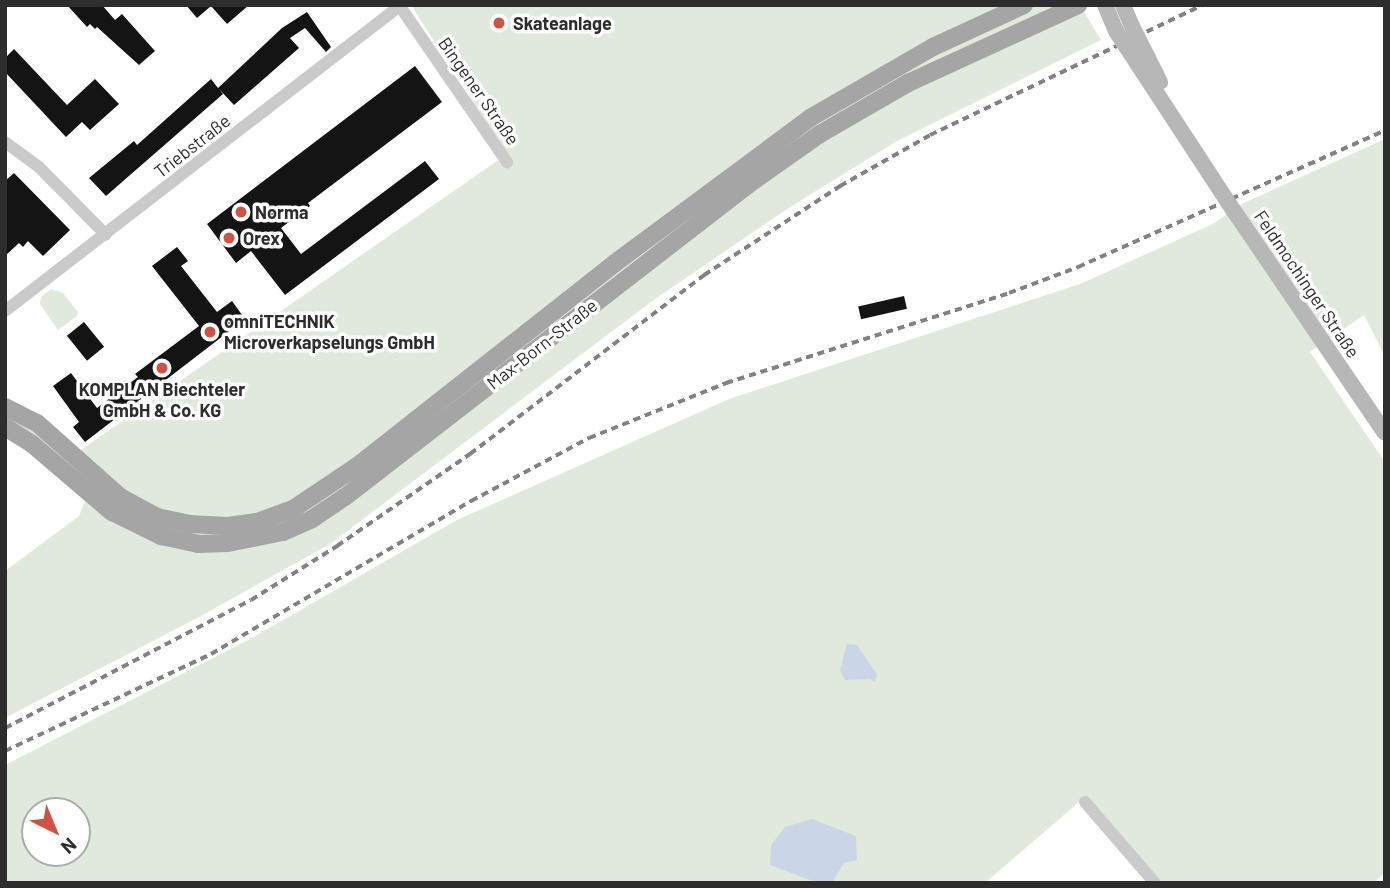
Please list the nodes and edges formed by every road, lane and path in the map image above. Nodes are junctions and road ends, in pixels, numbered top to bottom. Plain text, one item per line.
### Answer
1 (399, 5) edge
2 (1024, 5) edge
3 (1078, 5) edge
4 (1105, 5) edge
5 (1123, 5) edge
6 (5, 142) edge
7 (1198, 156) junction
8 (507, 162) dead end
9 (106, 235) junction
10 (5, 311) edge
11 (5, 407) edge
12 (5, 427) edge
13 (1385, 433) edge
14 (1085, 802) dead end
15 (1155, 883) edge

1 - 8 street, Bingener Straße
1 - 9 street, Triebstraße
2 - 11 main road, Max-Born-Straße
3 - 12 main road, Max-Born-Straße
4 - 7 main road, Feldmochinger Straße, bridge
5 - 7 main road, Feldmochinger Straße, bridge
6 - 9 street
7 - 13 main road, Feldmochinger Straße, bridge
9 - 10 street, Triebstraße
14 - 15 street

